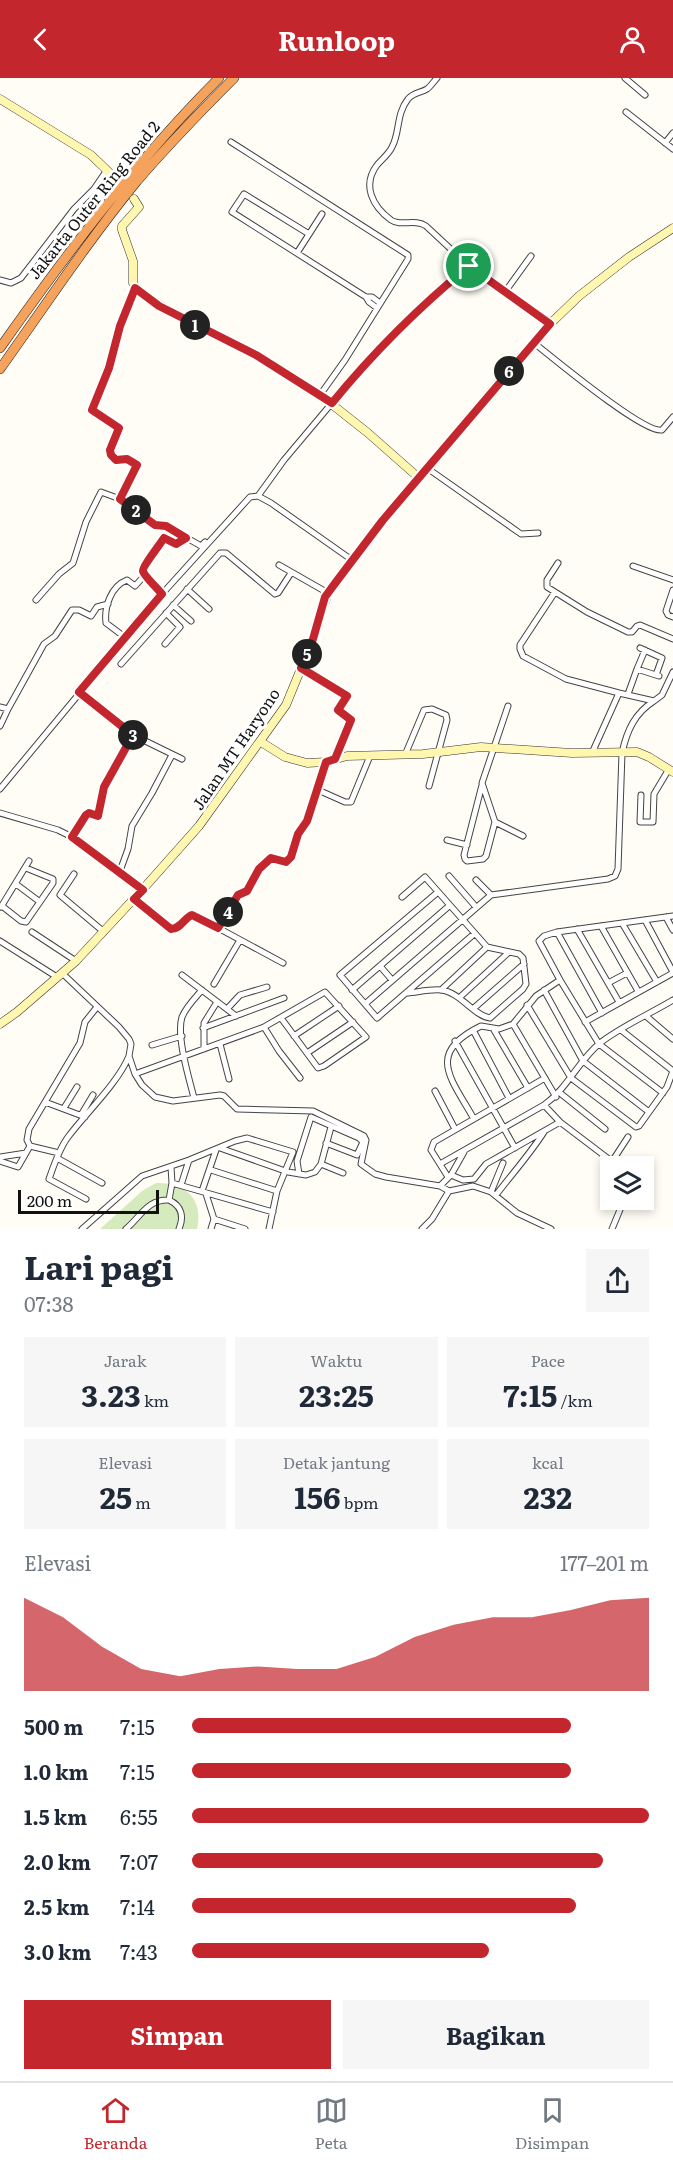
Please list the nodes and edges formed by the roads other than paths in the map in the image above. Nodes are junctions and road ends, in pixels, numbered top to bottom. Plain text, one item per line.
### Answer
1 (219, 78) edge
2 (234, 78) edge
3 (437, 78) edge
4 (625, 78) edge
5 (645, 95) dead end
6 (0, 99) edge
7 (626, 112) dead end
8 (673, 133) edge
9 (231, 142) dead end
10 (665, 143) junction
11 (673, 149) edge
12 (107, 170) junction
13 (115, 178) dead end
14 (134, 199) dead end
15 (322, 214) dead end
16 (673, 228) edge
17 (309, 234) junction
18 (297, 253) junction
19 (531, 256) dead end
20 (469, 266) junction
21 (0, 280) edge
22 (135, 288) junction
23 (505, 292) junction
24 (379, 305) junction
25 (550, 324) junction
26 (534, 343) junction
27 (0, 348) edge
28 (0, 369) edge
29 (320, 395) junction
30 (332, 403) junction
31 (673, 417) edge
32 (427, 468) junction
33 (419, 478) junction
34 (256, 496) junction
35 (120, 499) junction
36 (538, 533) dead end
37 (186, 538) junction
38 (352, 560) junction
39 (558, 563) dead end
40 (279, 565) dead end
41 (633, 566) dead end
42 (291, 573) junction
43 (146, 574) junction
44 (673, 580) edge
45 (187, 589) junction
46 (673, 590) edge
47 (555, 592) junction
48 (328, 593) junction
49 (162, 594) junction
50 (36, 600) dead end
51 (108, 604) junction
52 (173, 604) junction
53 (209, 609) dead end
54 (166, 613) junction
55 (673, 617) edge
56 (191, 621) dead end
57 (126, 638) junction
58 (673, 639) edge
59 (165, 644) dead end
60 (121, 664) dead end
61 (301, 668) junction
62 (637, 669) junction
63 (672, 675) edge
64 (79, 692) junction
65 (619, 693) junction
66 (628, 694) junction
67 (654, 701) junction
68 (508, 706) dead end
69 (0, 707) edge
70 (8, 709) junction
71 (0, 726) edge
72 (133, 735) junction
73 (261, 742) junction
74 (492, 750) junction
75 (438, 753) junction
76 (592, 753) junction
77 (622, 753) junction
78 (172, 755) junction
79 (405, 755) junction
80 (370, 756) junction
81 (182, 759) dead end
82 (335, 759) junction
83 (326, 762) junction
84 (671, 771) edge
85 (482, 783) junction
86 (429, 786) dead end
87 (0, 789) edge
88 (318, 790) junction
89 (641, 795) dead end
90 (0, 813) edge
91 (495, 822) junction
92 (523, 836) dead end
93 (72, 837) junction
94 (447, 840) dead end
95 (466, 844) junction
96 (29, 861) dead end
97 (26, 868) junction
98 (120, 871) junction
99 (74, 874) dead end
100 (449, 876) dead end
101 (476, 879) dead end
102 (16, 884) junction
103 (143, 890) junction
104 (438, 892) junction
105 (491, 895) junction
106 (402, 897) dead end
107 (134, 899) junction
108 (40, 902) junction
109 (449, 906) junction
110 (1, 907) edge
111 (476, 907) junction
112 (673, 916) edge
113 (666, 917) junction
114 (462, 919) junction
115 (645, 920) junction
116 (622, 923) junction
117 (601, 926) junction
118 (218, 928) junction
119 (577, 929) junction
120 (673, 930) edge
121 (32, 932) dead end
122 (104, 932) junction
123 (557, 932) junction
124 (474, 934) junction
125 (240, 940) junction
126 (0, 941) edge
127 (487, 947) junction
128 (509, 952) junction
129 (76, 961) junction
130 (283, 963) dead end
131 (524, 964) junction
132 (380, 966) junction
133 (673, 972) edge
134 (627, 973) junction
135 (60, 975) junction
136 (182, 975) dead end
137 (392, 980) junction
138 (560, 980) junction
139 (657, 982) junction
140 (608, 983) junction
141 (214, 984) dead end
142 (267, 987) dead end
143 (202, 990) junction
144 (352, 990) junction
145 (441, 990) junction
146 (544, 990) junction
147 (638, 991) junction
148 (406, 993) junction
149 (284, 998) dead end
150 (459, 998) junction
151 (673, 1000) edge
152 (218, 1002) junction
153 (619, 1002) junction
154 (365, 1004) junction
155 (527, 1005) junction
156 (339, 1006) junction
157 (97, 1007) junction
158 (474, 1008) junction
159 (227, 1010) junction
160 (602, 1013) junction
161 (646, 1016) junction
162 (236, 1017) junction
163 (281, 1018) junction
164 (353, 1022) junction
165 (585, 1022) junction
166 (0, 1024) edge
167 (513, 1024) junction
168 (264, 1027) junction
169 (203, 1028) junction
170 (472, 1030) junction
171 (494, 1030) junction
172 (621, 1030) junction
173 (182, 1036) junction
174 (294, 1036) junction
175 (673, 1039) edge
176 (455, 1041) junction
177 (220, 1044) junction
178 (599, 1044) junction
179 (152, 1045) dead end
180 (204, 1049) junction
181 (307, 1053) junction
182 (129, 1056) junction
183 (184, 1057) junction
184 (583, 1061) junction
185 (673, 1071) edge
186 (135, 1074) junction
187 (300, 1078) dead end
188 (545, 1078) junction
189 (571, 1078) junction
190 (229, 1079) dead end
191 (77, 1087) dead end
192 (528, 1088) junction
193 (435, 1091) dead end
194 (663, 1093) junction
195 (93, 1095) dead end
196 (558, 1095) junction
197 (194, 1098) junction
198 (509, 1098) junction
199 (45, 1102) junction
200 (544, 1105) junction
201 (64, 1108) junction
202 (492, 1109) junction
203 (650, 1112) junction
204 (83, 1116) junction
205 (474, 1119) junction
206 (560, 1122) junction
207 (331, 1127) junction
208 (503, 1128) junction
209 (455, 1129) junction
210 (605, 1129) dead end
211 (545, 1131) junction
212 (628, 1137) dead end
213 (326, 1143) junction
214 (30, 1146) junction
215 (515, 1148) junction
216 (218, 1149) junction
217 (465, 1150) junction
218 (26, 1152) junction
219 (58, 1155) junction
220 (0, 1159) edge
221 (189, 1160) junction
222 (503, 1163) dead end
223 (321, 1164) junction
224 (440, 1164) junction
225 (171, 1167) junction
226 (211, 1170) junction
227 (291, 1172) junction
228 (344, 1173) dead end
229 (450, 1176) junction
230 (102, 1183) dead end
231 (172, 1183) junction
232 (182, 1185) junction
233 (440, 1186) junction
234 (277, 1191) junction
235 (449, 1191) junction
236 (204, 1192) junction
237 (494, 1194) junction
238 (86, 1199) dead end
239 (169, 1200) junction
240 (620, 1210) edge
241 (273, 1212) junction
242 (214, 1219) junction
243 (548, 1228) edge
244 (82, 1229) edge
245 (126, 1229) edge
246 (179, 1229) edge
247 (211, 1229) edge
248 (245, 1229) edge
249 (269, 1229) edge
250 (422, 1229) edge
251 (612, 1229) edge

1 - 27 highway, Jakarta Outer Ring Road 2
2 - 28 highway, Jakarta Outer Ring Road 2
3 - 20 street
4 - 5 street
6 - 12 main road
7 - 10 street
8 - 10 street
9 - 24 street
10 - 11 street
12 - 13 main road
12 - 21 street
14 - 22 main road
15 - 17 street
16 - 25 main road, Jalan MT Haryono
17 - 18 street
17 - 18 street
18 - 24 street
19 - 23 street
20 - 23 street
20 - 30 street
22 - 29 main road
22 - 35 street
23 - 25 street
24 - 29 street
25 - 26 main road, Jalan MT Haryono
26 - 31 street
26 - 32 main road, Jalan MT Haryono
29 - 30 main road
30 - 33 main road
30 - 34 street
32 - 33 main road, Jalan MT Haryono
32 - 36 street
33 - 38 main road, Jalan MT Haryono
34 - 37 street
34 - 38 street
34 - 49 street
35 - 37 street
35 - 50 street
37 - 43 street
38 - 48 main road, Jalan MT Haryono
39 - 47 street
40 - 42 street
41 - 44 street
42 - 45 street
42 - 48 street
43 - 49 street
43 - 51 street
45 - 52 street
45 - 53 street
46 - 55 street
47 - 58 street
47 - 65 street
48 - 61 main road, Jalan MT Haryono
49 - 57 street
51 - 57 street
51 - 70 street
52 - 54 street
52 - 56 street
54 - 59 street
54 - 60 street
57 - 64 street
61 - 73 main road, Jalan MT Haryono
61 - 82 street
62 - 62 street
62 - 66 street
63 - 67 street
64 - 72 street
64 - 87 street
65 - 66 street
65 - 76 street
66 - 67 street
67 - 77 street
68 - 74 street
69 - 70 street
70 - 71 street
72 - 78 street
72 - 93 street
73 - 83 main road
73 - 103 main road, Jalan MT Haryono
74 - 75 main road
74 - 76 main road
74 - 85 street
75 - 79 main road
75 - 79 street
75 - 86 street
76 - 77 main road
77 - 84 main road
77 - 105 street
78 - 81 street
78 - 98 street
79 - 80 main road
80 - 82 main road
80 - 88 street
82 - 83 main road
83 - 88 street
84 - 89 street
85 - 91 street
85 - 95 street
88 - 118 street
90 - 93 street
91 - 92 street
91 - 95 street
93 - 98 street
94 - 95 street
96 - 97 street
97 - 102 street
97 - 108 street
98 - 103 street
99 - 122 street
100 - 111 street
101 - 105 street
102 - 108 street
102 - 110 street
103 - 107 main road, Jalan MT Haryono
104 - 106 street
104 - 109 street
104 - 144 street
105 - 111 street
107 - 118 street
107 - 122 main road, Jalan MT Haryono
108 - 110 street
109 - 114 street
109 - 132 street
111 - 114 street
112 - 113 street
113 - 115 street
113 - 120 street
114 - 124 street
114 - 137 street
115 - 116 street
115 - 133 street
116 - 117 street
116 - 139 street
117 - 119 street
117 - 134 street
118 - 125 street
119 - 123 street
119 - 140 street
121 - 129 street
122 - 129 main road, Jalan MT Haryono
123 - 138 street
123 - 160 street
124 - 127 street
124 - 148 street
125 - 130 street
125 - 141 street
126 - 135 street
127 - 128 street
127 - 145 street
128 - 131 street
128 - 150 street
129 - 135 main road, Jalan MT Haryono
131 - 158 street
131 - 158 street
132 - 137 street
132 - 144 street
133 - 139 street
134 - 140 street
134 - 147 street
135 - 157 street
135 - 166 main road, Jalan MT Haryono
136 - 143 street
137 - 154 street
138 - 146 street
138 - 165 street
139 - 147 street
140 - 153 street
142 - 159 street
143 - 152 street
143 - 173 street
144 - 154 street
145 - 148 street
145 - 150 street
146 - 155 street
146 - 184 street
147 - 153 street
148 - 154 street
149 - 162 street
150 - 158 street
151 - 161 street
152 - 159 street
152 - 169 street
153 - 160 street
155 - 167 street
155 - 189 street
156 - 163 street
156 - 164 street
156 - 174 street
157 - 182 street
157 - 199 street
159 - 162 street
160 - 165 street
161 - 172 street
161 - 175 street
162 - 169 street
163 - 168 street
163 - 174 street
164 - 181 street
164 - 181 street
165 - 178 street
167 - 171 street
167 - 188 street
168 - 177 street
168 - 187 street
169 - 180 street
170 - 171 street
170 - 176 street
170 - 198 street
171 - 192 street
172 - 178 street
172 - 185 street
173 - 179 street
173 - 183 street
174 - 181 street
176 - 202 street
176 - 205 street
177 - 180 street
177 - 190 street
178 - 184 street
178 - 194 street
180 - 183 street
182 - 186 street
182 - 204 street
183 - 186 street
183 - 197 street
184 - 189 street
184 - 203 street
185 - 194 street
186 - 197 street
188 - 192 street
188 - 196 street
189 - 196 street
189 - 203 street
191 - 201 street
192 - 198 street
193 - 209 street
194 - 203 street
195 - 204 street
196 - 200 street
196 - 210 street
197 - 233 street
198 - 202 street
199 - 201 street
199 - 214 street
200 - 206 street
200 - 208 street
201 - 204 street
202 - 205 street
202 - 208 street
204 - 219 street
205 - 209 street
206 - 211 street
206 - 212 street
207 - 213 street
207 - 213 street
207 - 227 street
208 - 215 street
208 - 217 street
209 - 224 street
211 - 215 street
211 - 237 street
213 - 223 street
214 - 218 street
214 - 219 street
215 - 229 street
216 - 221 street
216 - 226 street
216 - 227 street
216 - 227 street
217 - 224 street
217 - 229 street
218 - 220 street
218 - 220 street
219 - 230 street
219 - 238 street
221 - 225 street
221 - 232 street
222 - 237 street
223 - 227 street
223 - 228 street
224 - 229 street
225 - 231 street
225 - 244 street
226 - 234 street
226 - 236 street
227 - 234 street
229 - 233 street
231 - 232 street
231 - 239 street
232 - 236 street
233 - 235 street
234 - 241 street
235 - 237 street
235 - 250 street
236 - 241 street
236 - 242 street
237 - 243 street
239 - 245 street
239 - 246 street
240 - 251 street
241 - 249 street
242 - 247 street
242 - 248 street

